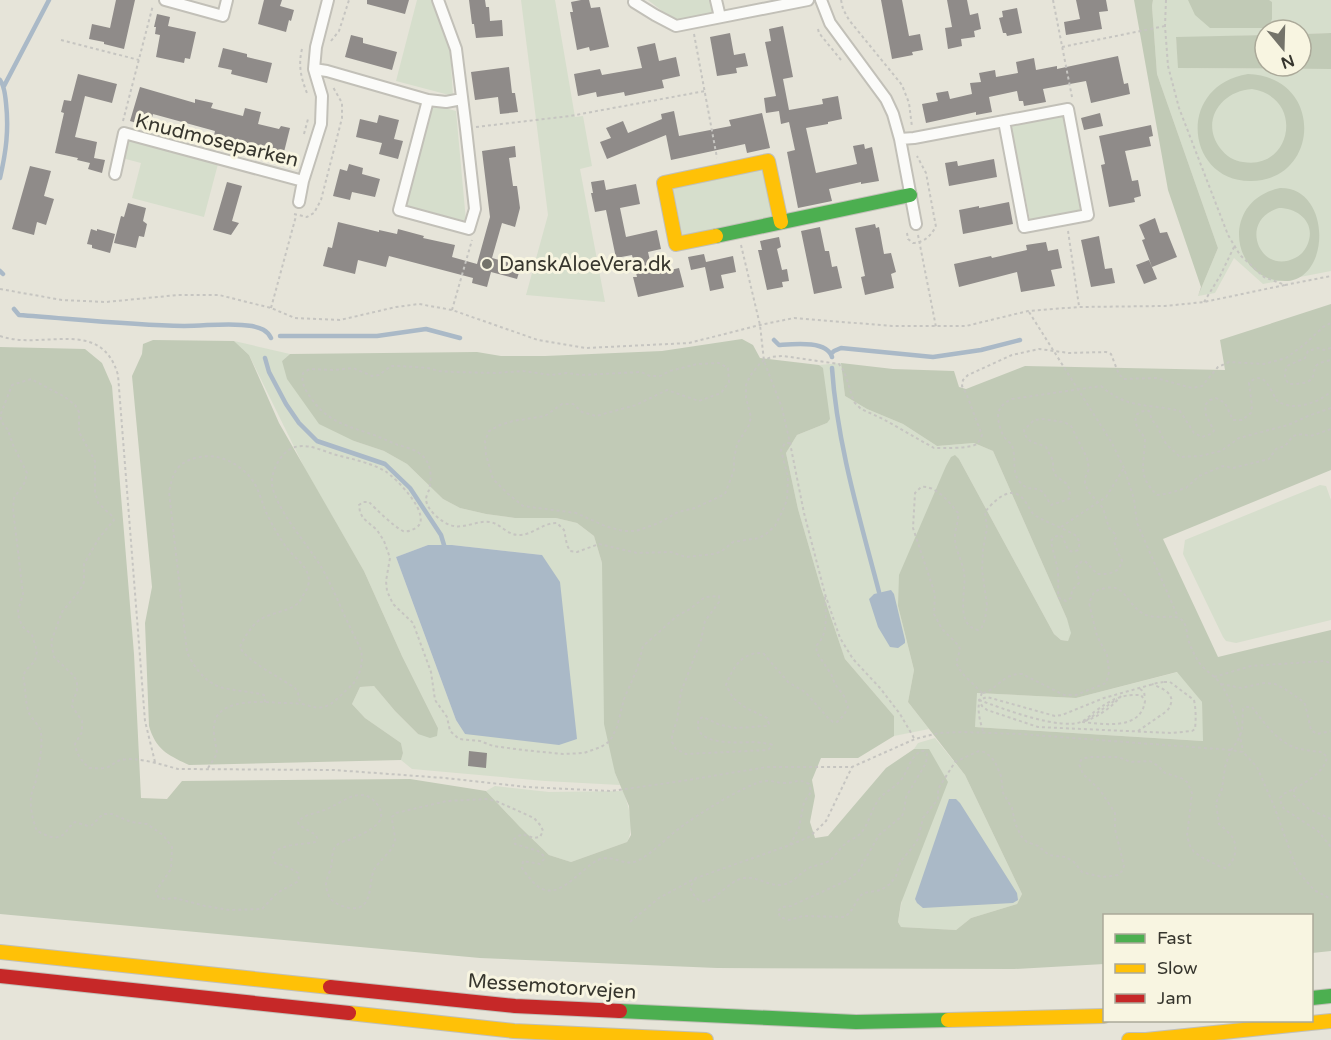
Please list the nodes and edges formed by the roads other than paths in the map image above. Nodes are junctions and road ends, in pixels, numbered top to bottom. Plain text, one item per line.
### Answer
1 (165, 0) edge
2 (227, 0) edge
3 (328, 0) edge
4 (438, 0) edge
5 (716, 0) edge
6 (808, 0) edge
7 (821, 0) edge
8 (634, 2) dead end
9 (720, 17) junction
10 (314, 69) junction
11 (462, 99) junction
12 (428, 100) junction
13 (1004, 121) junction
14 (900, 139) junction
15 (115, 174) dead end
16 (303, 181) junction
17 (909, 195) junction
18 (299, 202) road end
19 (781, 222) junction
20 (911, 226) road end
21 (0, 952) edge
22 (0, 976) edge
23 (1331, 996) edge
24 (1313, 998) edge
25 (1103, 1016) edge
26 (1331, 1021) edge
27 (706, 1040) edge
28 (1129, 1040) edge

1 - 2 street
3 - 10 street, Knudmoseparken
4 - 11 street
5 - 9 street
6 - 9 street
7 - 14 street
8 - 9 street
10 - 12 street
10 - 16 street, Knudmoseparken
11 - 12 street
11 - 12 street
13 - 13 street
13 - 14 street
14 - 17 street
15 - 16 street, Knudmoseparken
16 - 18 street, Knudmoseparken
17 - 19 main road
17 - 20 street
19 - 19 main road
21 - 25 main road, Messemotorvejen
22 - 27 main road
23 - 24 main road
26 - 28 main road

